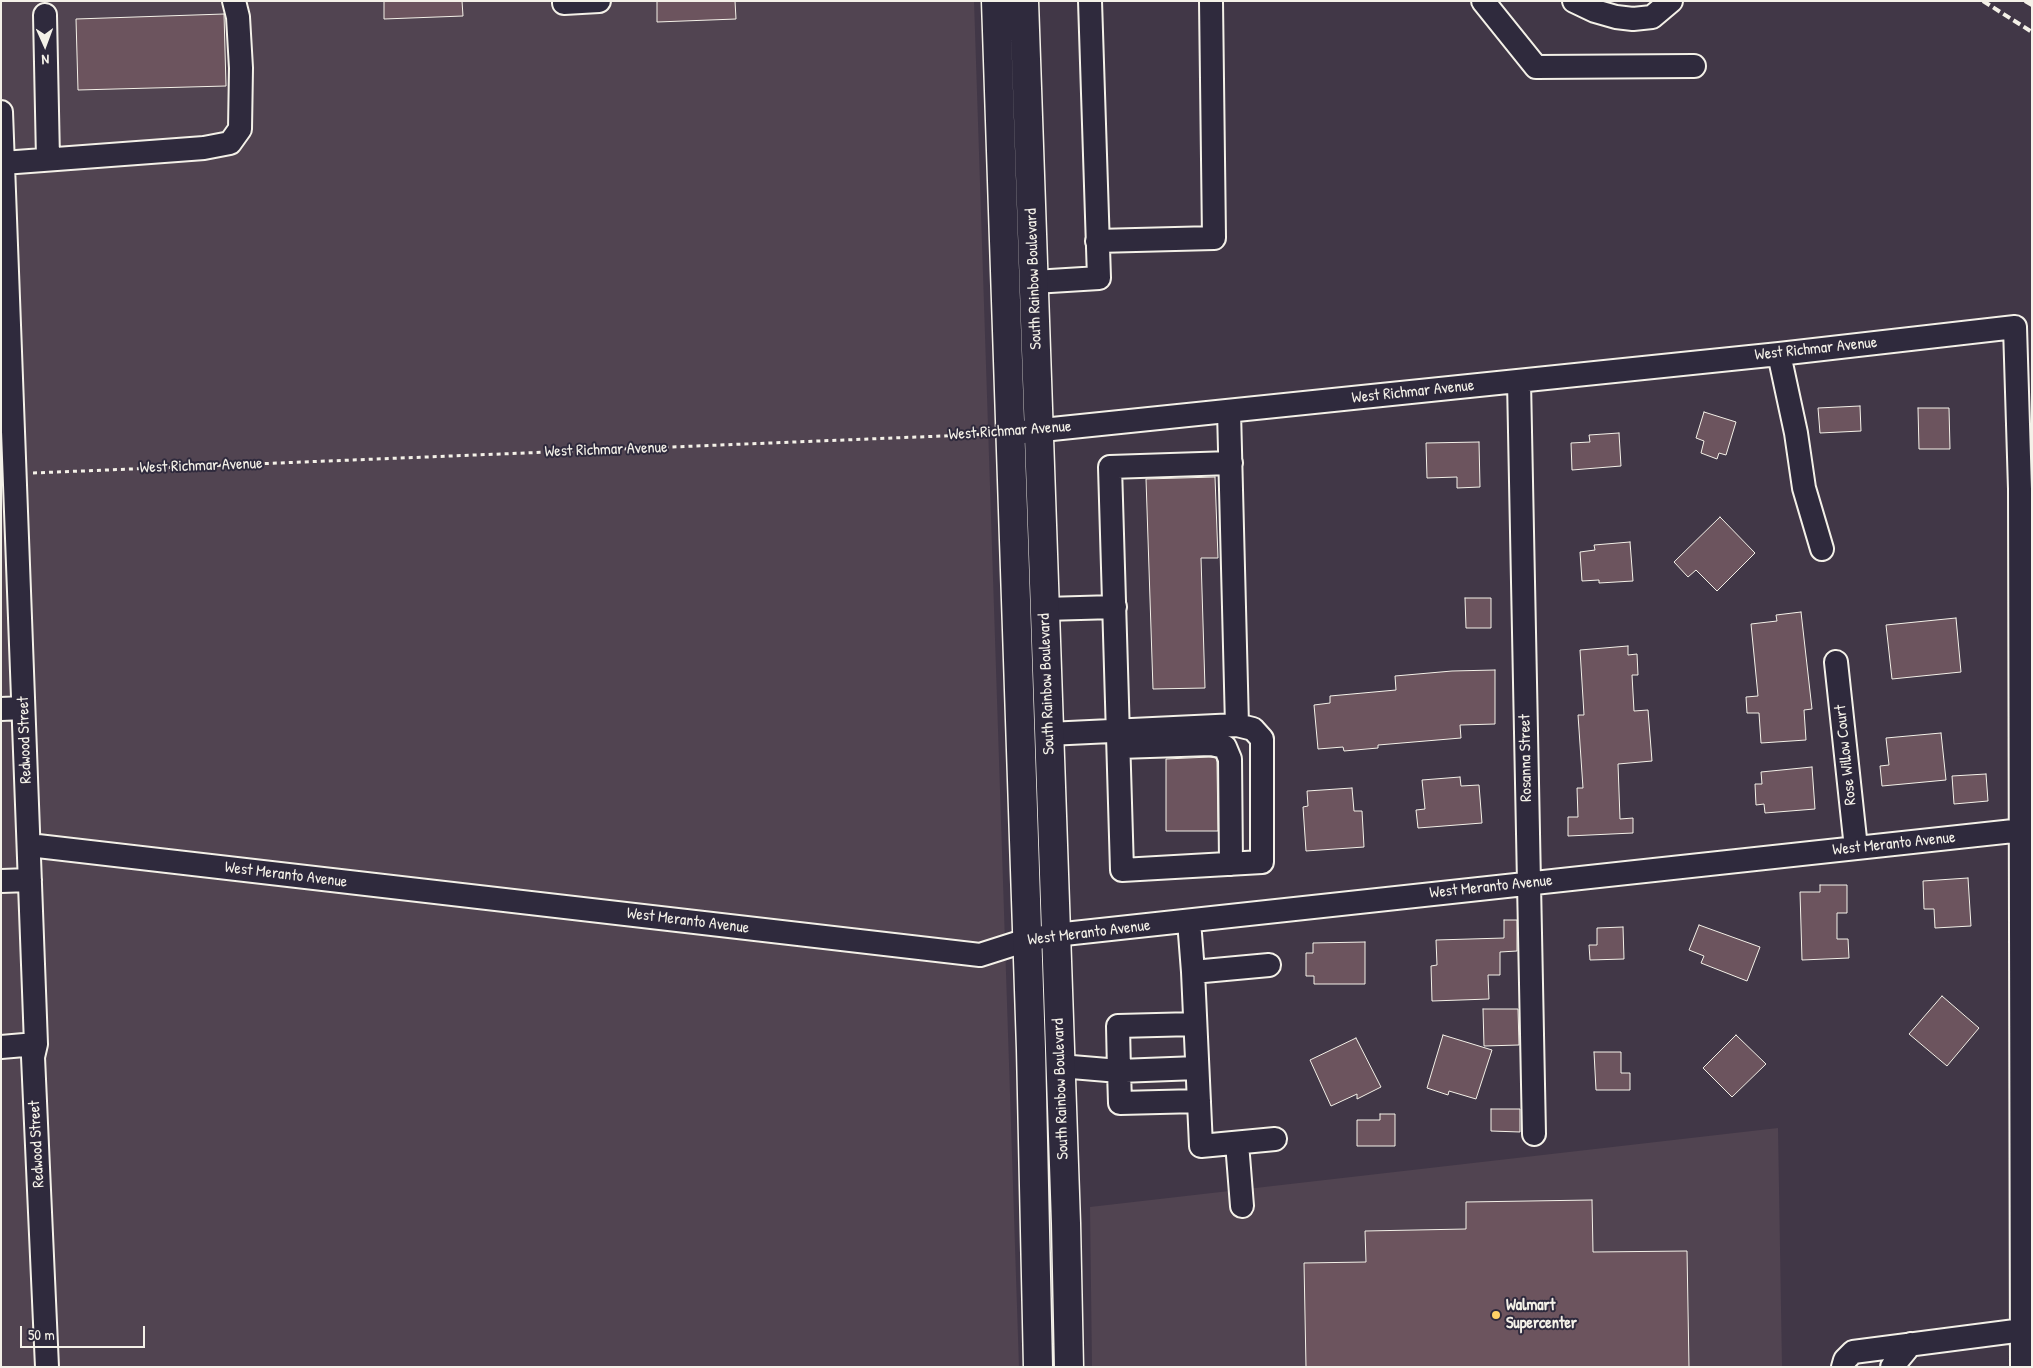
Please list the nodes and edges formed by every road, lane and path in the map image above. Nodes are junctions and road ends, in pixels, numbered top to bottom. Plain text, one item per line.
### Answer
1 (234, 1) edge
2 (599, 1) edge
3 (996, 1) edge
4 (1024, 1) edge
5 (1090, 1) edge
6 (1211, 1) edge
7 (1483, 1) edge
8 (1574, 1) edge
9 (1671, 1) edge
10 (564, 3) dead end
11 (46, 15) dead end
12 (1694, 66) dead end
13 (1, 112) edge
14 (48, 159) junction
15 (3, 163) junction
16 (1097, 241) junction
17 (1034, 282) junction
18 (1778, 354) junction
19 (1519, 381) junction
20 (1229, 411) junction
21 (1039, 431) junction
22 (1009, 433) junction
23 (1230, 464) junction
24 (7, 474) edge
25 (2026, 489) edge
26 (1822, 549) dead end
27 (1115, 607) junction
28 (1045, 609) junction
29 (1836, 662) dead end
30 (23, 708) junction
31 (1, 709) edge
32 (1237, 725) junction
33 (1048, 734) junction
34 (1119, 739) junction
35 (2026, 829) edge
36 (29, 846) junction
37 (1856, 848) junction
38 (1231, 864) junction
39 (30, 880) junction
40 (1, 881) edge
41 (1529, 883) junction
42 (1189, 921) junction
43 (1056, 935) junction
44 (1028, 940) junction
45 (1269, 965) dead end
46 (1194, 972) junction
47 (1196, 1024) junction
48 (36, 1044) junction
49 (1, 1046) edge
50 (1060, 1066) junction
51 (1198, 1068) junction
52 (1119, 1071) junction
53 (2027, 1083) edge
54 (1199, 1101) junction
55 (1534, 1134) dead end
56 (1275, 1139) dead end
57 (1237, 1143) junction
58 (1242, 1206) dead end
59 (2023, 1330) junction
60 (1911, 1344) junction
61 (47, 1367) edge
62 (1038, 1367) edge
63 (1069, 1367) edge
64 (1843, 1367) edge
65 (1892, 1367) edge
66 (2022, 1367) edge

1 - 14 street
2 - 10 street
3 - 22 main road, South Rainbow Boulevard
4 - 17 main road, South Rainbow Boulevard
5 - 16 street
6 - 16 street
7 - 12 street
8 - 9 street
11 - 14 street
13 - 15 street, Redwood Street
14 - 15 street
15 - 24 street, Redwood Street
16 - 17 street
17 - 21 main road, South Rainbow Boulevard
18 - 19 street, West Richmar Avenue
18 - 25 street, West Richmar Avenue
18 - 26 street
19 - 20 street, West Richmar Avenue
19 - 41 street, Rosanna Street
20 - 21 street, West Richmar Avenue
20 - 23 street
21 - 22 street, West Richmar Avenue
21 - 28 main road, South Rainbow Boulevard
22 - 24 path, West Richmar Avenue
22 - 44 main road, South Rainbow Boulevard
23 - 27 street
23 - 32 street
24 - 30 street, Redwood Street
25 - 35 street
27 - 28 street
27 - 34 street
28 - 33 main road, South Rainbow Boulevard
29 - 37 street, Rose Willow Court
30 - 31 street
30 - 36 street, Redwood Street
32 - 34 street
32 - 38 street
33 - 34 street
33 - 43 main road, South Rainbow Boulevard
34 - 38 street
34 - 38 street
35 - 37 street, West Meranto Avenue
35 - 53 street
36 - 39 street, Redwood Street
36 - 44 street, West Meranto Avenue
37 - 41 street, West Meranto Avenue
39 - 40 street
39 - 48 street, Redwood Street
41 - 42 street, West Meranto Avenue
41 - 55 street, Rosanna Street
42 - 43 street, West Meranto Avenue
42 - 46 street
43 - 44 street, West Meranto Avenue
43 - 50 main road, South Rainbow Boulevard
44 - 62 main road, South Rainbow Boulevard
45 - 46 street
46 - 47 street
47 - 51 street
47 - 52 street
48 - 49 street
48 - 61 street, Redwood Street
50 - 52 street
50 - 63 main road, South Rainbow Boulevard
51 - 52 street
51 - 54 street
52 - 54 street
53 - 59 street
54 - 57 street
56 - 57 street
57 - 58 street
59 - 60 street
59 - 66 street
60 - 64 street
60 - 65 street

